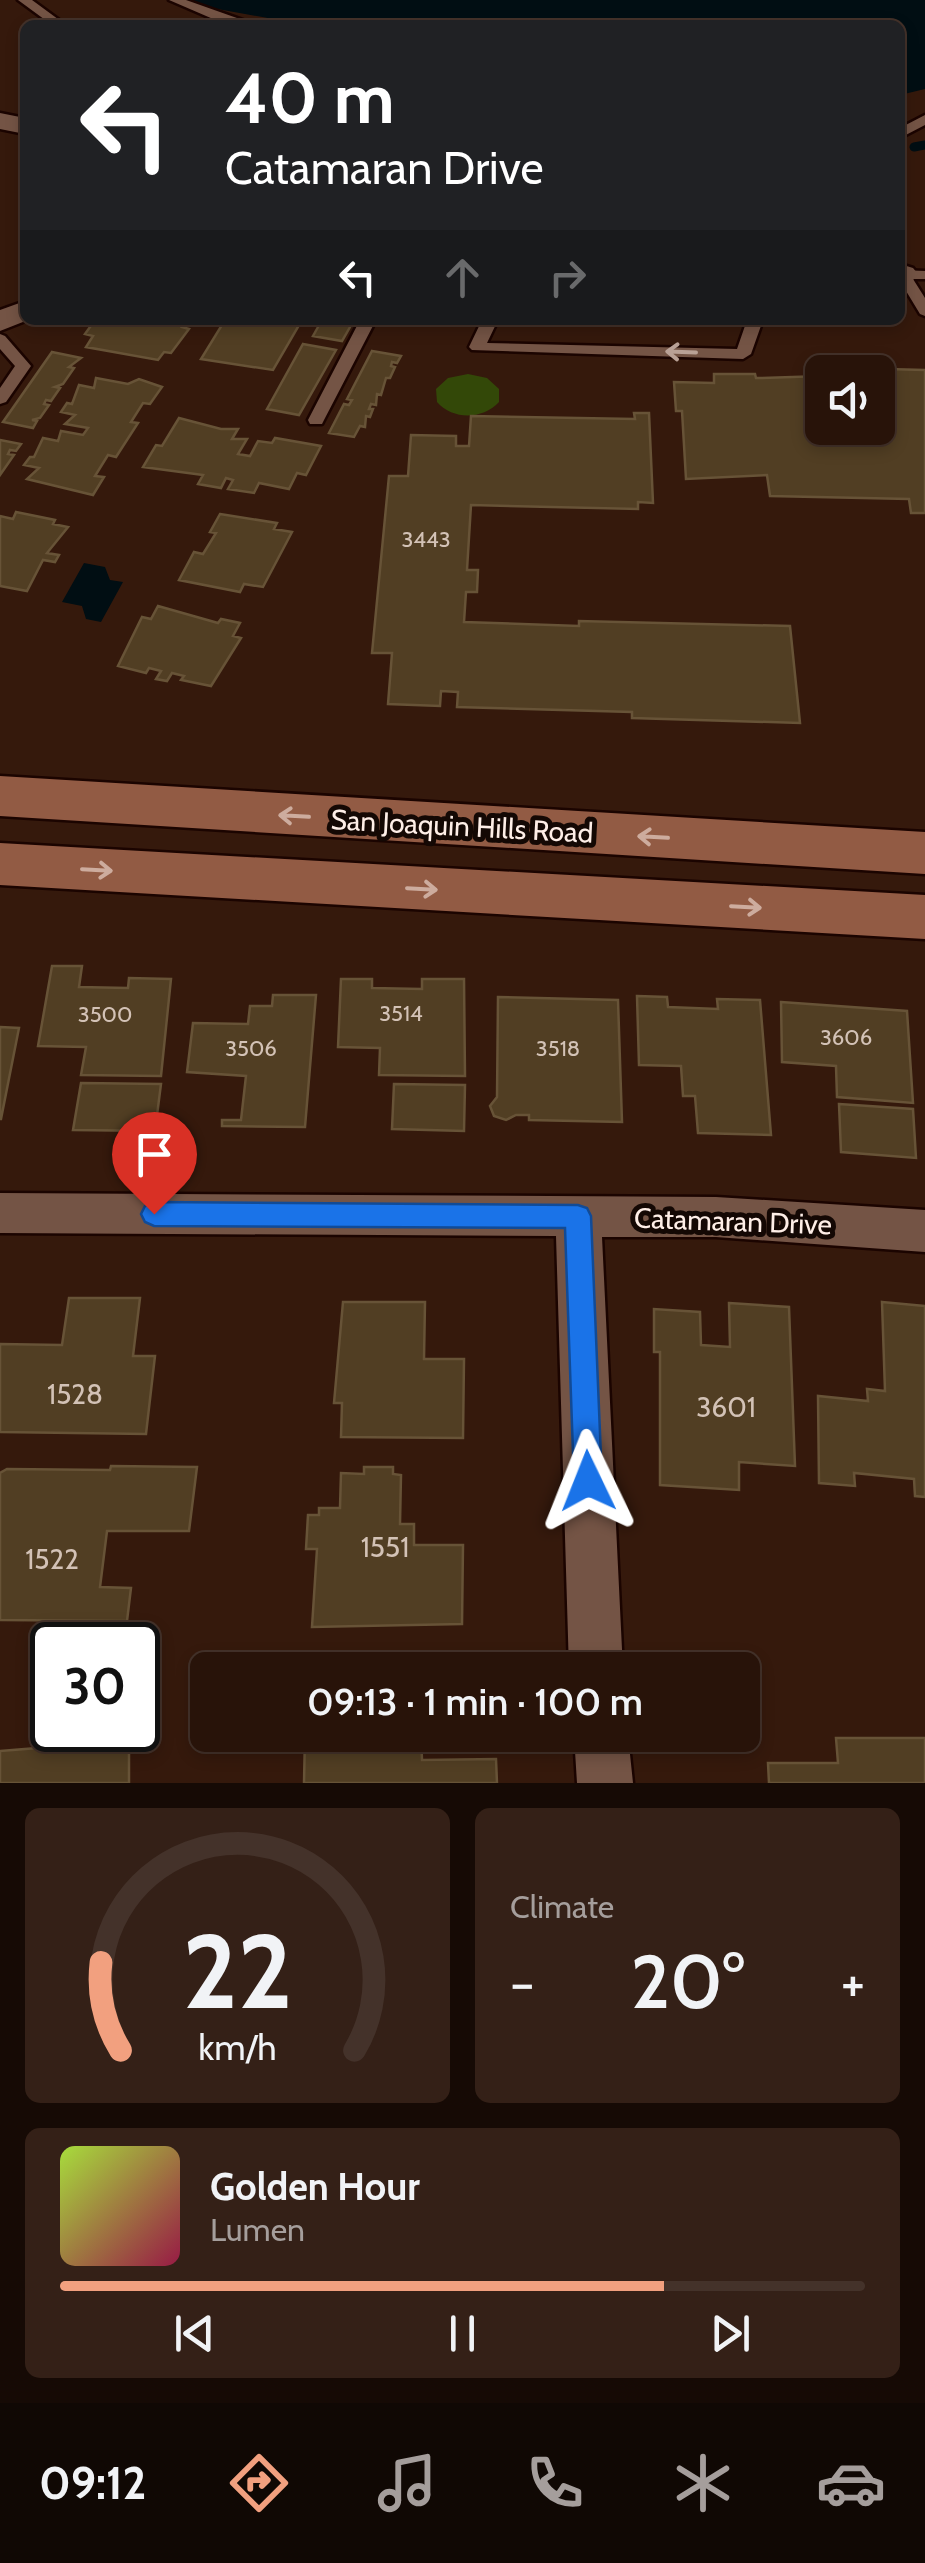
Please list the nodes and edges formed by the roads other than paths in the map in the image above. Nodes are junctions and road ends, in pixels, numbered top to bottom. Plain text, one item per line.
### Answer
1 (24, 0) edge
2 (175, 0) edge
3 (53, 20) edge
4 (227, 20) edge
5 (910, 274) edge
6 (925, 311) edge
7 (365, 325) edge
8 (488, 325) edge
9 (753, 325) edge
10 (0, 339) edge
11 (0, 399) edge
12 (316, 420) dead end
13 (0, 796) edge
14 (925, 853) edge
15 (0, 864) edge
16 (925, 917) edge
17 (0, 1213) edge
18 (578, 1216) junction
19 (925, 1232) edge
20 (595, 1652) edge
21 (602, 1752) edge
22 (605, 1783) edge

1 - 3 lane
2 - 4 lane
5 - 6 lane
7 - 12 lane
9 -> 8 lane
10 - 11 lane
14 -> 13 main road, San Joaquin Hills Road
15 -> 16 main road
17 - 18 street, Catamaran Drive
18 - 19 street, Catamaran Drive
18 - 20 street
21 - 22 street

